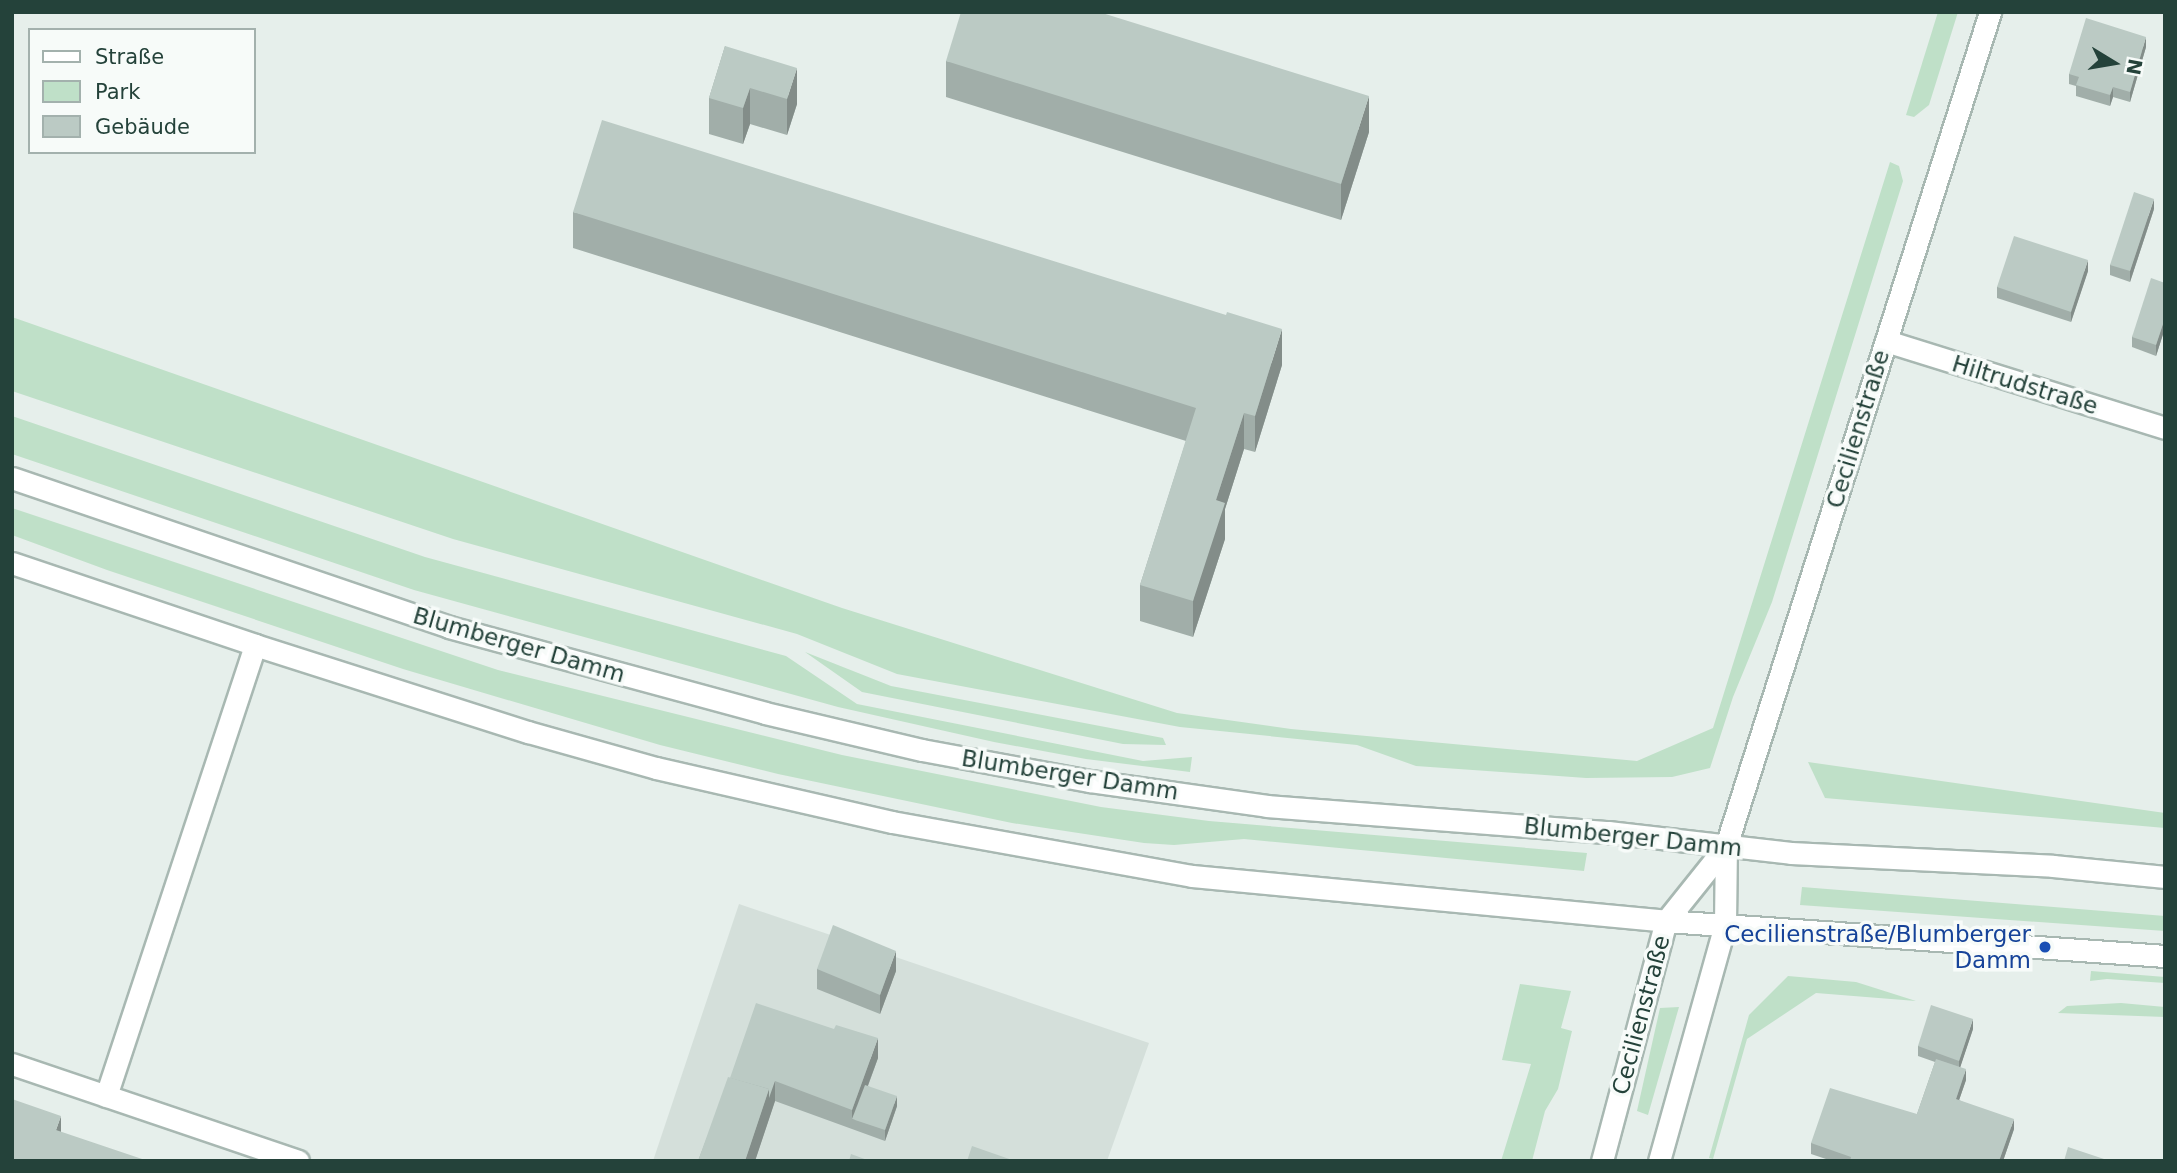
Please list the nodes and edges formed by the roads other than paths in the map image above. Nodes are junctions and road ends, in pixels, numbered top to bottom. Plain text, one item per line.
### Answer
1 (1990, 12) edge
2 (1886, 341) junction
3 (2165, 428) edge
4 (12, 478) edge
5 (12, 562) edge
6 (255, 645) junction
7 (1726, 846) junction
8 (2165, 877) edge
9 (1667, 921) junction
10 (1725, 924) junction
11 (2165, 956) edge
12 (12, 1064) edge
13 (106, 1096) junction
14 (298, 1161) edge
15 (1602, 1161) edge
16 (1660, 1161) edge

1 - 2 main road, Cecilienstraße
2 - 3 main road, Hiltrudstraße
2 - 7 main road, Cecilienstraße
4 - 7 main road, Blumberger Damm
5 - 6 main road
6 - 9 main road
6 - 13 main road
7 - 8 main road, Blumberger Damm
7 - 9 main road, Cecilienstraße
7 - 10 main road, Cecilienstraße
9 - 10 main road
9 - 15 main road, Cecilienstraße
10 - 11 main road
10 - 16 main road, Cecilienstraße
12 - 13 main road
13 - 14 main road

